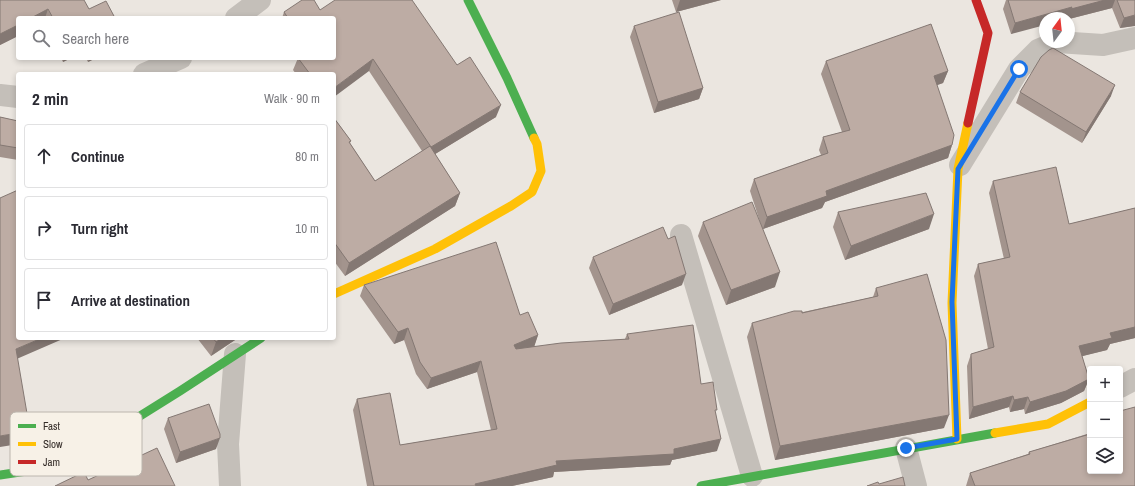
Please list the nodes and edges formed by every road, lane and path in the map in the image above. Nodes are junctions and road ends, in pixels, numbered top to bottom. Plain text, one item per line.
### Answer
1 (260, 0) edge
2 (468, 0) edge
3 (976, 0) edge
4 (239, 16) edge
5 (1135, 38) edge
6 (183, 64) edge
7 (152, 72) edge
8 (0, 95) edge
9 (16, 97) edge
10 (958, 169) junction
11 (681, 235) dead end
12 (336, 293) edge
13 (258, 340) edge
14 (235, 354) junction
15 (1135, 379) edge
16 (1123, 385) edge
17 (1087, 404) edge
18 (142, 415) edge
19 (957, 439) junction
20 (906, 448) junction
21 (10, 474) edge
22 (0, 476) edge
23 (752, 476) junction
24 (230, 486) edge
25 (701, 486) edge
26 (916, 486) edge

1 - 4 street
2 - 12 street
3 - 10 street
5 - 10 street
6 - 7 street
8 - 9 street
10 - 19 street
11 - 23 street
13 - 14 street
14 - 18 street
14 - 24 street
15 - 16 street
17 - 19 street
19 - 20 street
20 - 23 street
20 - 26 street
21 - 22 street
23 - 25 street

